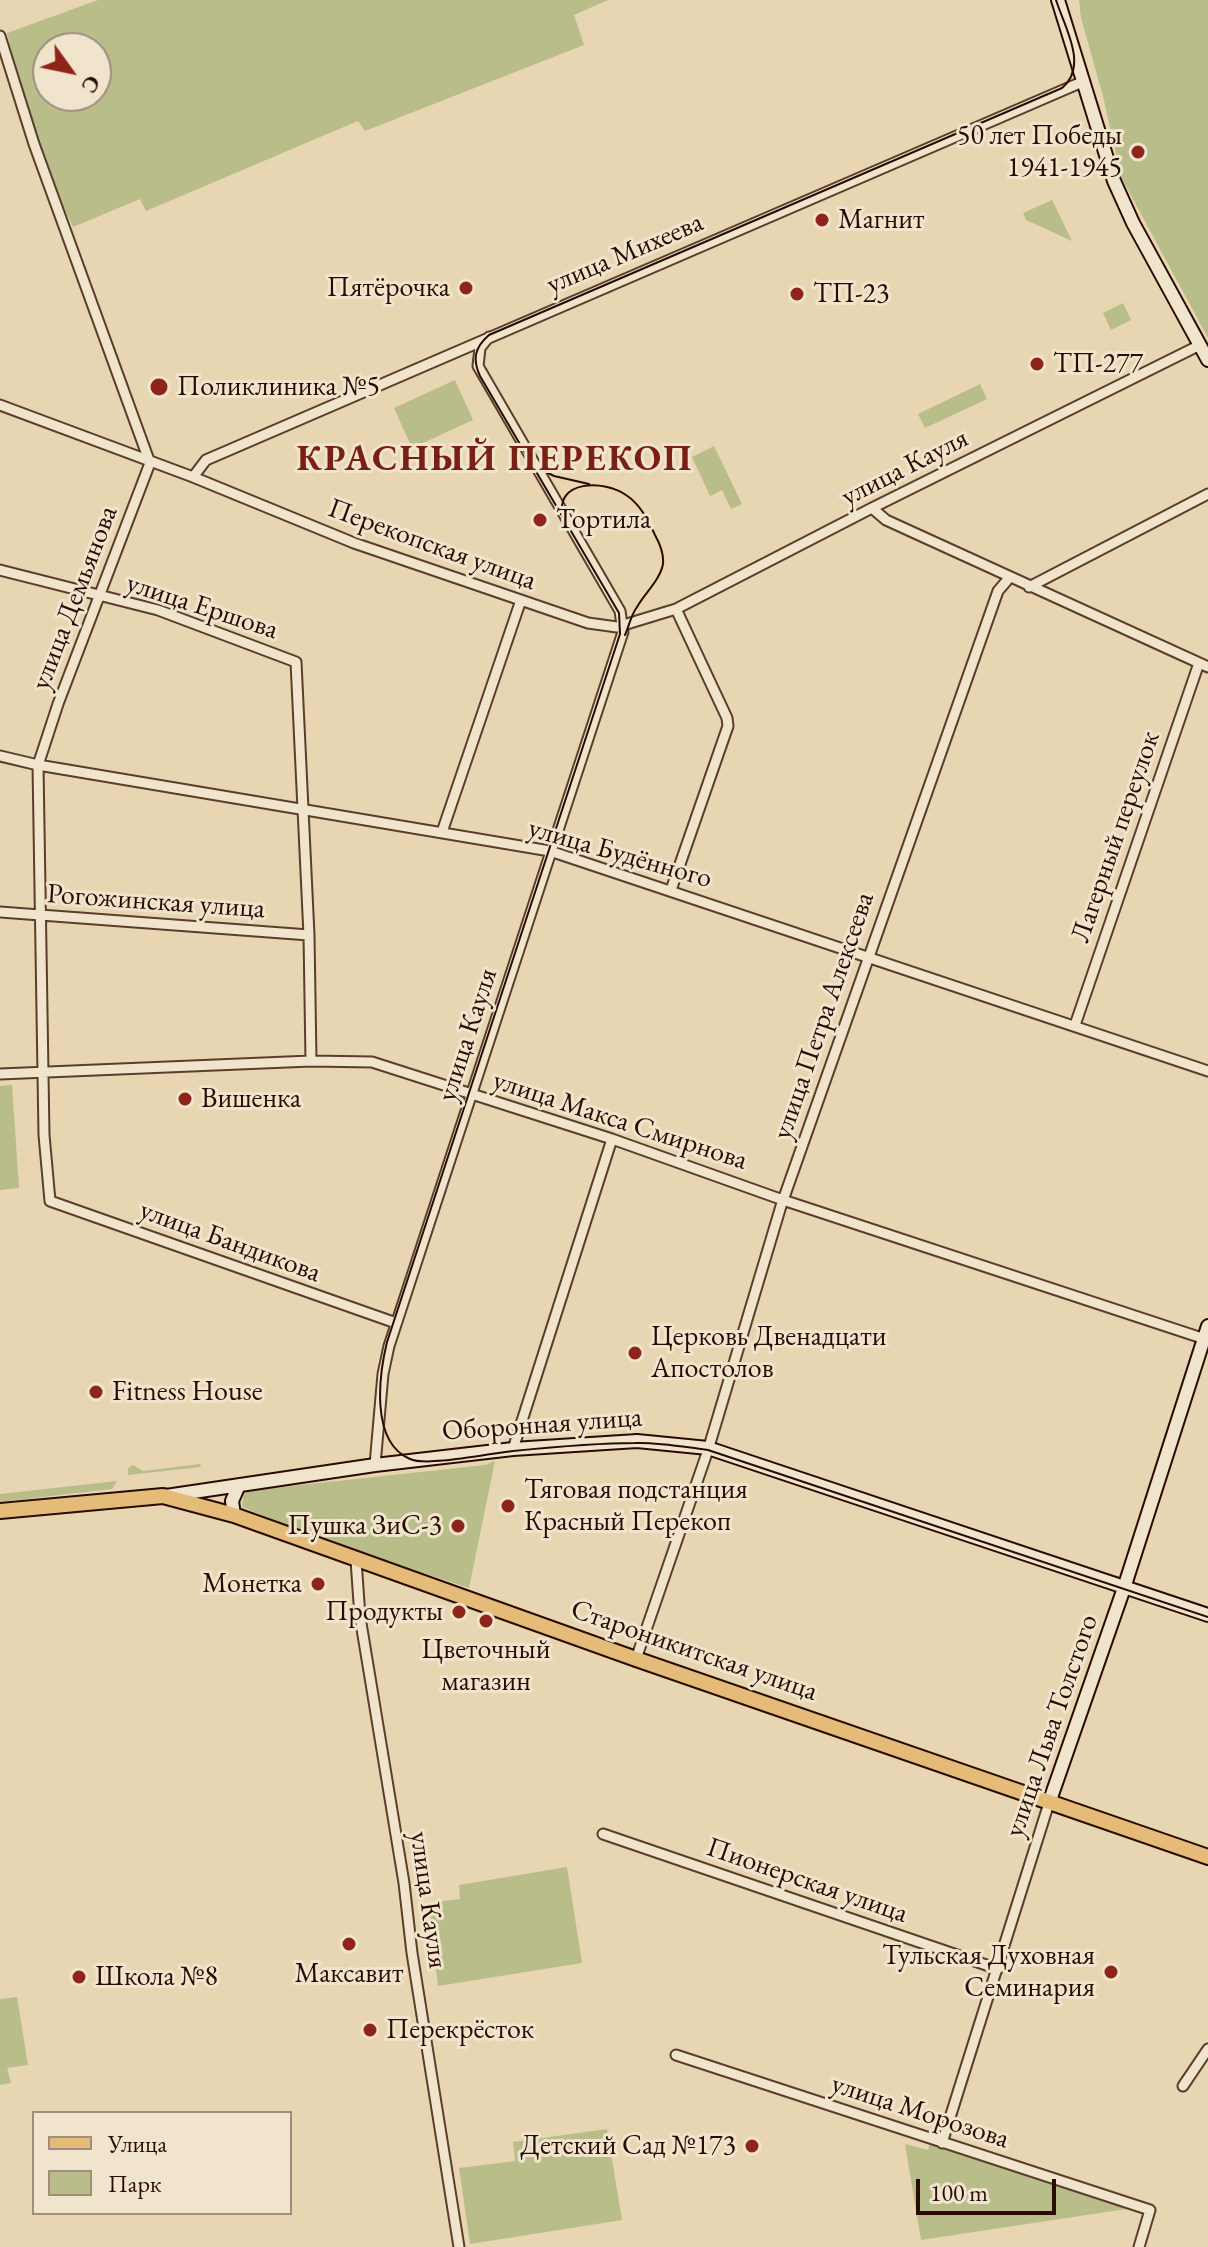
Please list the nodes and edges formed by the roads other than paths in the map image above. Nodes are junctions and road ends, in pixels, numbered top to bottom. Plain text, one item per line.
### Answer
1 (1058, 0) edge
2 (0, 36) edge
3 (1082, 82) junction
4 (489, 337) junction
5 (1200, 345) junction
6 (1208, 360) edge
7 (0, 405) edge
8 (150, 463) junction
9 (193, 477) junction
10 (1208, 494) edge
11 (872, 508) junction
12 (0, 570) edge
13 (1010, 577) junction
14 (1029, 587) junction
15 (98, 597) junction
16 (521, 600) junction
17 (676, 609) junction
18 (625, 623) junction
19 (1204, 665) edge
20 (0, 756) edge
21 (38, 765) junction
22 (303, 808) junction
23 (442, 832) junction
24 (550, 851) junction
25 (671, 890) junction
26 (0, 912) edge
27 (42, 916) junction
28 (309, 935) junction
29 (869, 956) junction
30 (1075, 1025) junction
31 (311, 1061) junction
32 (1208, 1071) edge
33 (42, 1073) junction
34 (0, 1074) edge
35 (472, 1095) junction
36 (612, 1139) junction
37 (783, 1200) junction
38 (50, 1201) joint
39 (396, 1323) junction
40 (1207, 1335) edge
41 (708, 1448) junction
42 (513, 1449) junction
43 (375, 1465) junction
44 (239, 1485) junction
45 (163, 1496) junction
46 (0, 1511) edge
47 (234, 1515) junction
48 (356, 1560) junction
49 (1124, 1588) junction
50 (1208, 1615) edge
51 (636, 1659) junction
52 (1049, 1803) junction
53 (603, 1834) dead end
54 (1208, 1857) edge
55 (998, 1969) junction
56 (1208, 2049) edge
57 (676, 2055) dead end
58 (1183, 2086) dead end
59 (942, 2143) junction
60 (459, 2247) edge
61 (1139, 2247) edge

1 - 3 main road
2 - 8 street
3 - 4 street, улица Михеева
3 - 5 main road
4 - 9 street, улица Михеева
4 - 18 street
5 - 6 main road
5 - 11 street, улица Кауля
7 - 8 street, Перекопская улица
8 - 9 street, Перекопская улица
8 - 15 street, улица Демьянова
9 - 16 street, Перекопская улица
10 - 14 street
11 - 13 street
11 - 17 street, улица Кауля
12 - 15 street, улица Ершова
13 - 14 street
13 - 29 street, улица Петра Алексеева
14 - 19 street
15 - 21 street, улица Демьянова
15 - 22 street, улица Ершова
16 - 18 street, Перекопская улица
16 - 23 street
17 - 18 street, улица Кауля
17 - 25 street
18 - 24 street, улица Кауля
19 - 30 street, Лагерный переулок
20 - 21 street, улица Будённого
21 - 22 street, улица Будённого
21 - 27 street, улица Демьянова
22 - 23 street, улица Будённого
22 - 28 street
23 - 24 street, улица Будённого
24 - 25 street, улица Будённого
24 - 35 street, улица Кауля
25 - 29 street, улица Будённого
26 - 27 street, Рогожинская улица
27 - 28 street, Рогожинская улица
27 - 33 street, улица Демьянова
28 - 31 street
29 - 30 street, улица Будённого
29 - 37 street, улица Петра Алексеева
30 - 32 street, улица Будённого
31 - 33 street, улица Макса Смирнова
31 - 35 street, улица Макса Смирнова
33 - 34 street, улица Макса Смирнова
33 - 38 street, улица Демьянова
35 - 36 street, улица Макса Смирнова
35 - 39 street, улица Кауля
36 - 37 street, улица Макса Смирнова
36 - 42 street
37 - 40 street, улица Макса Смирнова
37 - 41 street, улица Петра Алексеева
38 - 39 street, улица Бандикова
39 - 43 street, улица Кауля
40 - 49 main road, улица Льва Толстого
41 - 42 main road, Оборонная улица
41 - 49 main road, Оборонная улица
41 - 51 street, улица Петра Алексеева
42 - 43 main road, Оборонная улица
43 - 44 main road, Оборонная улица
44 - 45 main road, Оборонная улица
44 - 47 main road
45 - 46 main road, Оборонная улица
45 - 47 main road, Староникитская улица
47 - 48 main road, Староникитская улица
48 - 51 main road, Староникитская улица
48 - 60 street, улица Кауля
49 - 50 main road, Оборонная улица
49 - 52 main road, улица Льва Толстого
51 - 52 main road, Староникитская улица
52 - 54 main road, Староникитская улица
52 - 55 street, улица Льва Толстого
53 - 55 street, Пионерская улица
55 - 59 street, улица Льва Толстого
56 - 58 street
57 - 59 street, улица Морозова
59 - 61 street, улица Морозова

